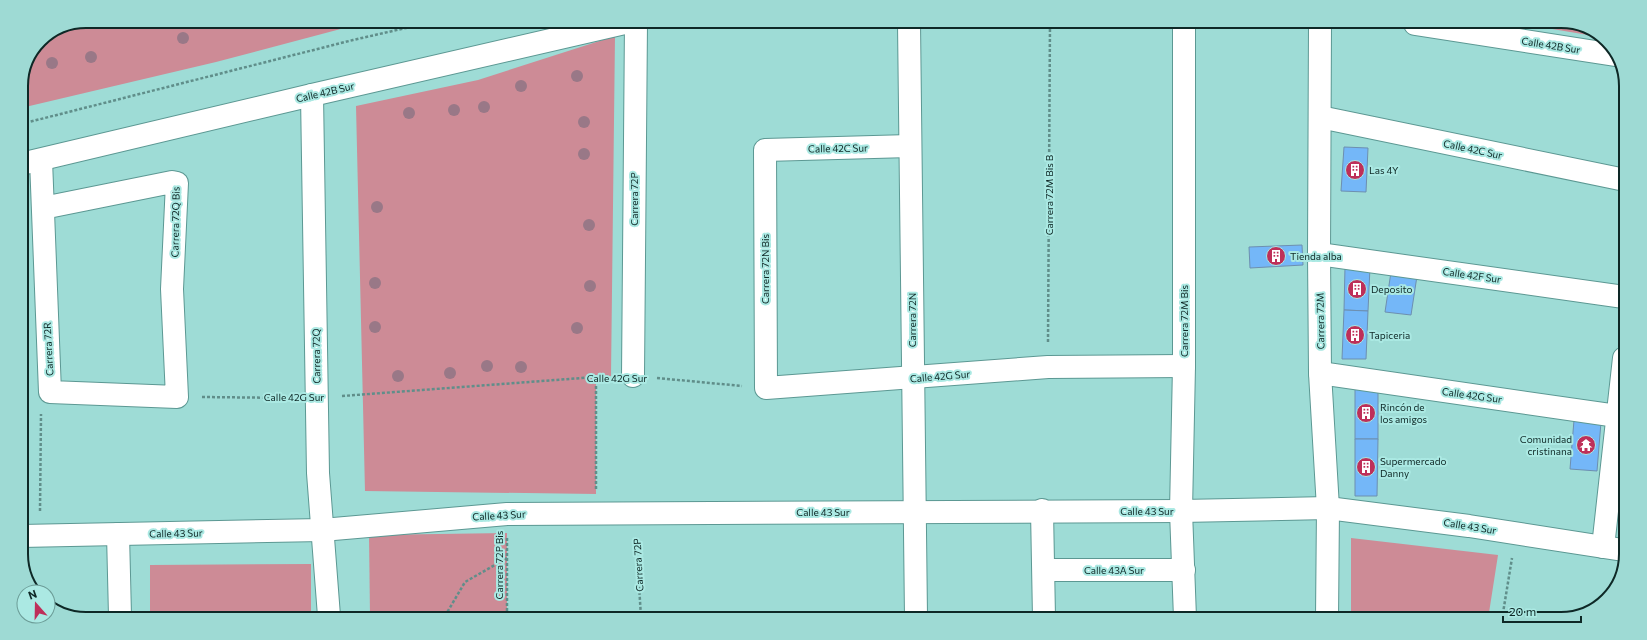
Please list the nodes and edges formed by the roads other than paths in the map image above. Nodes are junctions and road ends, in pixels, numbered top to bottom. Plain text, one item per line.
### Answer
1 (602, 28) edge
2 (636, 28) edge
3 (909, 28) edge
4 (1184, 28) edge
5 (1320, 28) edge
6 (1441, 28) edge
7 (1609, 54) edge
8 (312, 95) junction
9 (1320, 117) junction
10 (910, 146) junction
11 (765, 150) joint
12 (31, 162) edge
13 (1619, 179) edge
14 (44, 208) junction
15 (1319, 254) junction
16 (1619, 296) edge
17 (1184, 366) junction
18 (1320, 373) junction
19 (633, 376) road end
20 (912, 378) junction
21 (766, 388) joint
22 (177, 397) joint
23 (1619, 416) edge
24 (1619, 435) edge
25 (1328, 508) junction
26 (1042, 510) junction
27 (914, 511) junction
28 (1181, 511) junction
29 (322, 530) junction
30 (118, 534) junction
31 (31, 536) edge
32 (1613, 549) edge
33 (1044, 570) junction
34 (1184, 570) junction
35 (120, 612) edge
36 (329, 612) edge
37 (916, 612) edge
38 (1044, 612) edge
39 (1185, 612) edge
40 (1327, 612) edge

1 - 8 street, Calle 42B Sur
2 - 19 street, Carrera 72P
3 - 10 street, Carrera 72N
4 - 17 street, Carrera 72M Bis
5 - 9 street, Carrera 72M
6 - 7 street, Calle 42B Sur
8 - 12 street, Calle 42B Sur
8 - 29 street, Carrera 72Q
9 - 13 street, Calle 42C Sur
9 - 15 street, Carrera 72M
10 - 11 street, Calle 42C Sur
10 - 20 street, Carrera 72N
11 - 21 street, Carrera 72N Bis
12 - 14 street, Carrera 72R
14 - 22 street, Carrera 72R
14 - 22 street, Carrera 72Q Bis
15 - 16 street, Calle 42F Sur
15 - 18 street, Carrera 72M
17 - 20 street, Calle 42G Sur
17 - 28 street, Carrera 72M Bis
18 - 23 street, Calle 42G Sur
18 - 25 street, Carrera 72M
20 - 21 street, Calle 42G Sur
20 - 27 street, Carrera 72N
24 - 32 street
25 - 28 street, Calle 43 Sur
25 - 32 street, Calle 43 Sur
25 - 40 street, Carrera 72M
26 - 27 street, Calle 43 Sur
26 - 28 street, Calle 43 Sur
26 - 33 street
27 - 29 street, Calle 43 Sur
27 - 37 street, Carrera 72N
28 - 34 street, Carrera 72M Bis
29 - 30 street, Calle 43 Sur
29 - 36 street, Carrera 72Q
30 - 31 street, Calle 43 Sur
30 - 35 street
33 - 34 street, Calle 43A Sur
33 - 38 street
34 - 39 street, Carrera 72M Bis

